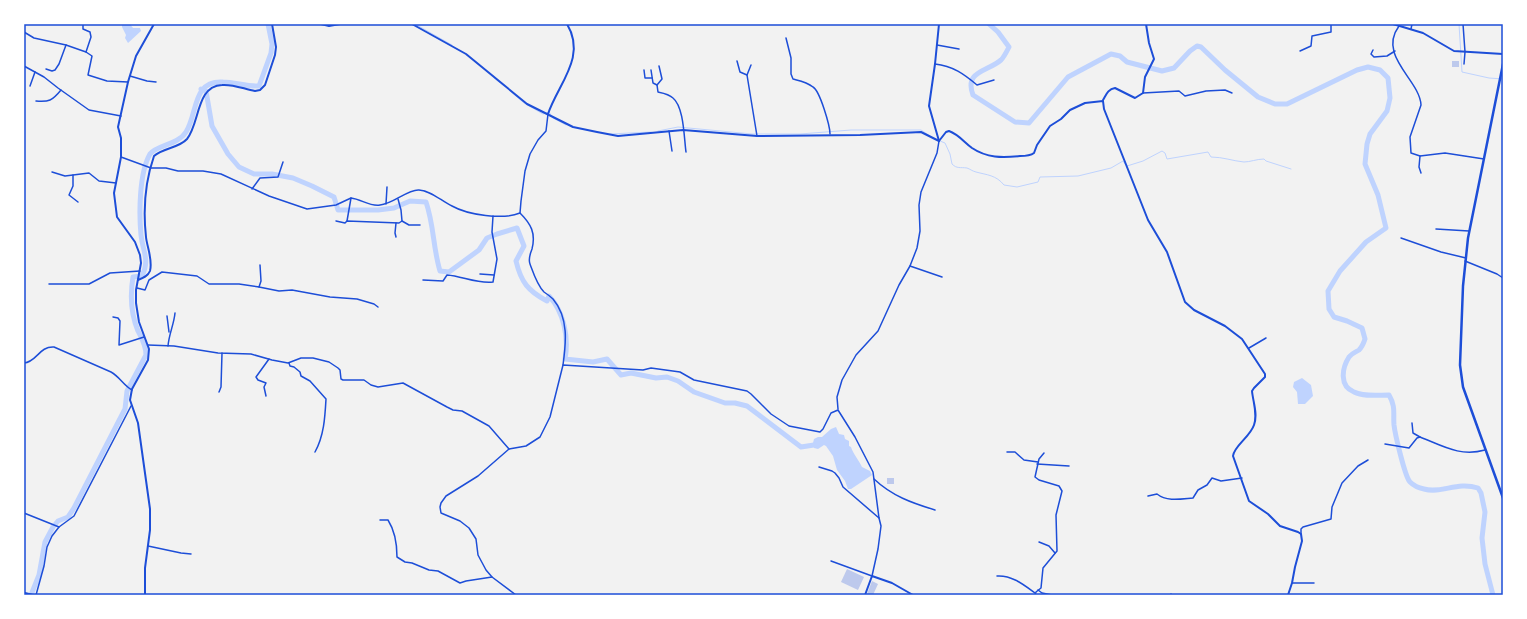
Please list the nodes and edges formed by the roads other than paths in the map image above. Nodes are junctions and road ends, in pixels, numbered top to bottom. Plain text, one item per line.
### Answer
1 (83, 24) edge
2 (154, 24) edge
3 (272, 24) edge
4 (321, 24) edge
5 (340, 24) edge
6 (412, 24) edge
7 (567, 24) edge
8 (939, 24) edge
9 (1146, 24) edge
10 (1331, 24) edge
11 (1393, 24) edge
12 (1412, 24) edge
13 (1463, 24) edge
14 (416, 25) edge
15 (1399, 26) junction
16 (1410, 29) junction
17 (24, 32) edge
18 (786, 38) dead end
19 (66, 45) junction
20 (937, 45) junction
21 (959, 49) dead end
22 (1373, 50) dead end
23 (1300, 51) dead end
24 (1395, 51) junction
25 (86, 52) junction
26 (1463, 52) junction
27 (1503, 54) edge
28 (737, 61) dead end
29 (935, 64) junction
30 (1464, 64) dead end
31 (1503, 64) edge
32 (751, 65) dead end
33 (24, 66) edge
34 (659, 66) dead end
35 (46, 70) dead end
36 (644, 70) dead end
37 (651, 70) dead end
38 (35, 72) junction
39 (747, 75) junction
40 (130, 76) junction
41 (652, 78) junction
42 (994, 80) dead end
43 (128, 82) junction
44 (156, 82) dead end
45 (657, 85) junction
46 (30, 86) dead end
47 (61, 90) junction
48 (1142, 93) junction
49 (1232, 93) dead end
50 (36, 100) dead end
51 (1103, 101) junction
52 (548, 114) junction
53 (121, 116) junction
54 (683, 130) junction
55 (669, 131) junction
56 (757, 134) junction
57 (830, 134) junction
58 (938, 141) junction
59 (672, 151) dead end
60 (686, 152) dead end
61 (1420, 156) junction
62 (121, 157) junction
63 (1484, 159) junction
64 (283, 162) dead end
65 (149, 168) junction
66 (52, 172) dead end
67 (1421, 173) dead end
68 (73, 175) junction
69 (116, 183) junction
70 (387, 187) dead end
71 (252, 189) junction
72 (351, 198) junction
73 (398, 199) junction
74 (78, 202) dead end
75 (386, 204) junction
76 (520, 213) junction
77 (493, 216) junction
78 (336, 221) dead end
79 (347, 221) junction
80 (402, 221) junction
81 (396, 223) junction
82 (420, 225) dead end
83 (1436, 229) dead end
84 (1469, 231) junction
85 (396, 237) dead end
86 (1401, 238) dead end
87 (1465, 259) junction
88 (260, 265) dead end
89 (910, 266) junction
90 (140, 273) junction
91 (480, 274) dead end
92 (494, 275) junction
93 (942, 277) dead end
94 (1503, 278) edge
95 (138, 280) junction
96 (423, 280) dead end
97 (49, 284) dead end
98 (258, 287) junction
99 (137, 288) junction
100 (378, 306) dead end
101 (175, 313) dead end
102 (168, 316) dead end
103 (113, 317) dead end
104 (170, 334) junction
105 (144, 337) junction
106 (1266, 338) dead end
107 (148, 344) junction
108 (168, 346) junction
109 (1249, 348) junction
110 (222, 353) junction
111 (269, 359) junction
112 (24, 363) edge
113 (289, 363) junction
114 (563, 366) junction
115 (131, 390) junction
116 (219, 392) dead end
117 (266, 396) dead end
118 (131, 406) junction
119 (838, 410) junction
120 (1412, 423) dead end
121 (1420, 438) junction
122 (1385, 444) dead end
123 (509, 449) junction
124 (1487, 450) junction
125 (315, 452) dead end
126 (1007, 452) dead end
127 (1044, 453) dead end
128 (1368, 460) dead end
129 (1038, 463) junction
130 (1069, 466) dead end
131 (819, 467) dead end
132 (1242, 478) junction
133 (874, 479) junction
134 (1148, 496) dead end
135 (1503, 498) edge
136 (935, 510) dead end
137 (24, 513) edge
138 (879, 518) junction
139 (380, 520) dead end
140 (58, 526) junction
141 (1301, 534) junction
142 (1039, 542) dead end
143 (147, 547) junction
144 (1055, 553) junction
145 (191, 554) dead end
146 (831, 561) dead end
147 (872, 576) junction
148 (997, 576) dead end
149 (492, 577) junction
150 (1292, 583) junction
151 (1314, 583) dead end
152 (1038, 590) junction
153 (24, 593) edge
154 (1035, 594) edge
155 (32, 595) edge
156 (36, 595) edge
157 (145, 595) edge
158 (516, 595) edge
159 (865, 595) edge
160 (913, 595) edge
161 (1052, 595) edge
162 (1288, 595) edge

1 - 25 street
2 - 40 street
3 - 65 street
4 - 5 street
6 - 14 street
7 - 52 street
8 - 20 street
9 - 48 street
10 - 23 street
11 - 15 street
12 - 16 street
13 - 26 street
14 - 52 street
15 - 16 street
15 - 24 street
16 - 26 street
17 - 19 street
18 - 57 street
19 - 25 street
19 - 35 street
20 - 21 street
20 - 29 street
22 - 24 street
24 - 61 street
25 - 43 street
26 - 27 street
26 - 30 street
28 - 39 street
29 - 42 street
29 - 58 street
31 - 63 main road
32 - 39 street
33 - 38 street
34 - 45 street
36 - 41 street
37 - 41 street
38 - 46 street
38 - 47 street
39 - 56 street
40 - 43 street
40 - 44 street
41 - 45 street
43 - 53 street
45 - 54 street
47 - 50 street
47 - 53 street
48 - 49 street
48 - 51 street
51 - 58 street
51 - 109 street
52 - 55 street
52 - 76 street
53 - 62 street
54 - 55 street
54 - 56 street
54 - 60 street
55 - 59 street
56 - 57 street
57 - 58 street
58 - 89 street
61 - 63 street
61 - 67 street
62 - 65 street
62 - 69 street
63 - 84 main road
64 - 71 street
65 - 71 street
65 - 95 street
66 - 68 street
68 - 69 street
68 - 74 street
69 - 90 street
70 - 75 street
71 - 72 street
72 - 75 street
72 - 79 street
73 - 75 street
73 - 77 street
73 - 80 street
76 - 77 street
76 - 114 street
77 - 92 street
78 - 79 street
79 - 81 street
80 - 81 street
80 - 82 street
81 - 85 street
83 - 84 street
84 - 87 main road
86 - 87 street
87 - 94 street
87 - 124 main road
88 - 98 street
89 - 93 street
89 - 119 street
90 - 95 street
90 - 97 street
91 - 92 street
92 - 96 street
95 - 99 street
98 - 99 street
98 - 100 street
99 - 105 street
101 - 104 street
102 - 104 street
103 - 105 street
104 - 108 street
105 - 107 street
106 - 109 street
107 - 108 street
107 - 115 street
108 - 110 street
109 - 132 street
110 - 111 street
110 - 116 street
111 - 113 street
111 - 117 street
112 - 115 street
113 - 123 street
113 - 125 street
114 - 119 street
114 - 123 street
115 - 118 street
118 - 140 street
118 - 143 street
119 - 133 street
120 - 121 street
121 - 122 street
121 - 124 street
123 - 149 street
124 - 135 main road
126 - 129 street
127 - 129 street
128 - 141 street
129 - 130 street
129 - 144 street
131 - 138 street
132 - 134 street
132 - 141 street
133 - 136 street
133 - 138 street
137 - 140 street
138 - 147 street
139 - 149 street
140 - 156 street
141 - 150 street
142 - 144 street
143 - 145 street
143 - 157 street
144 - 152 street
146 - 147 street
147 - 159 street
147 - 160 street
148 - 154 street
149 - 158 street
150 - 151 street
150 - 162 street
152 - 154 street
152 - 161 street
153 - 155 main road

